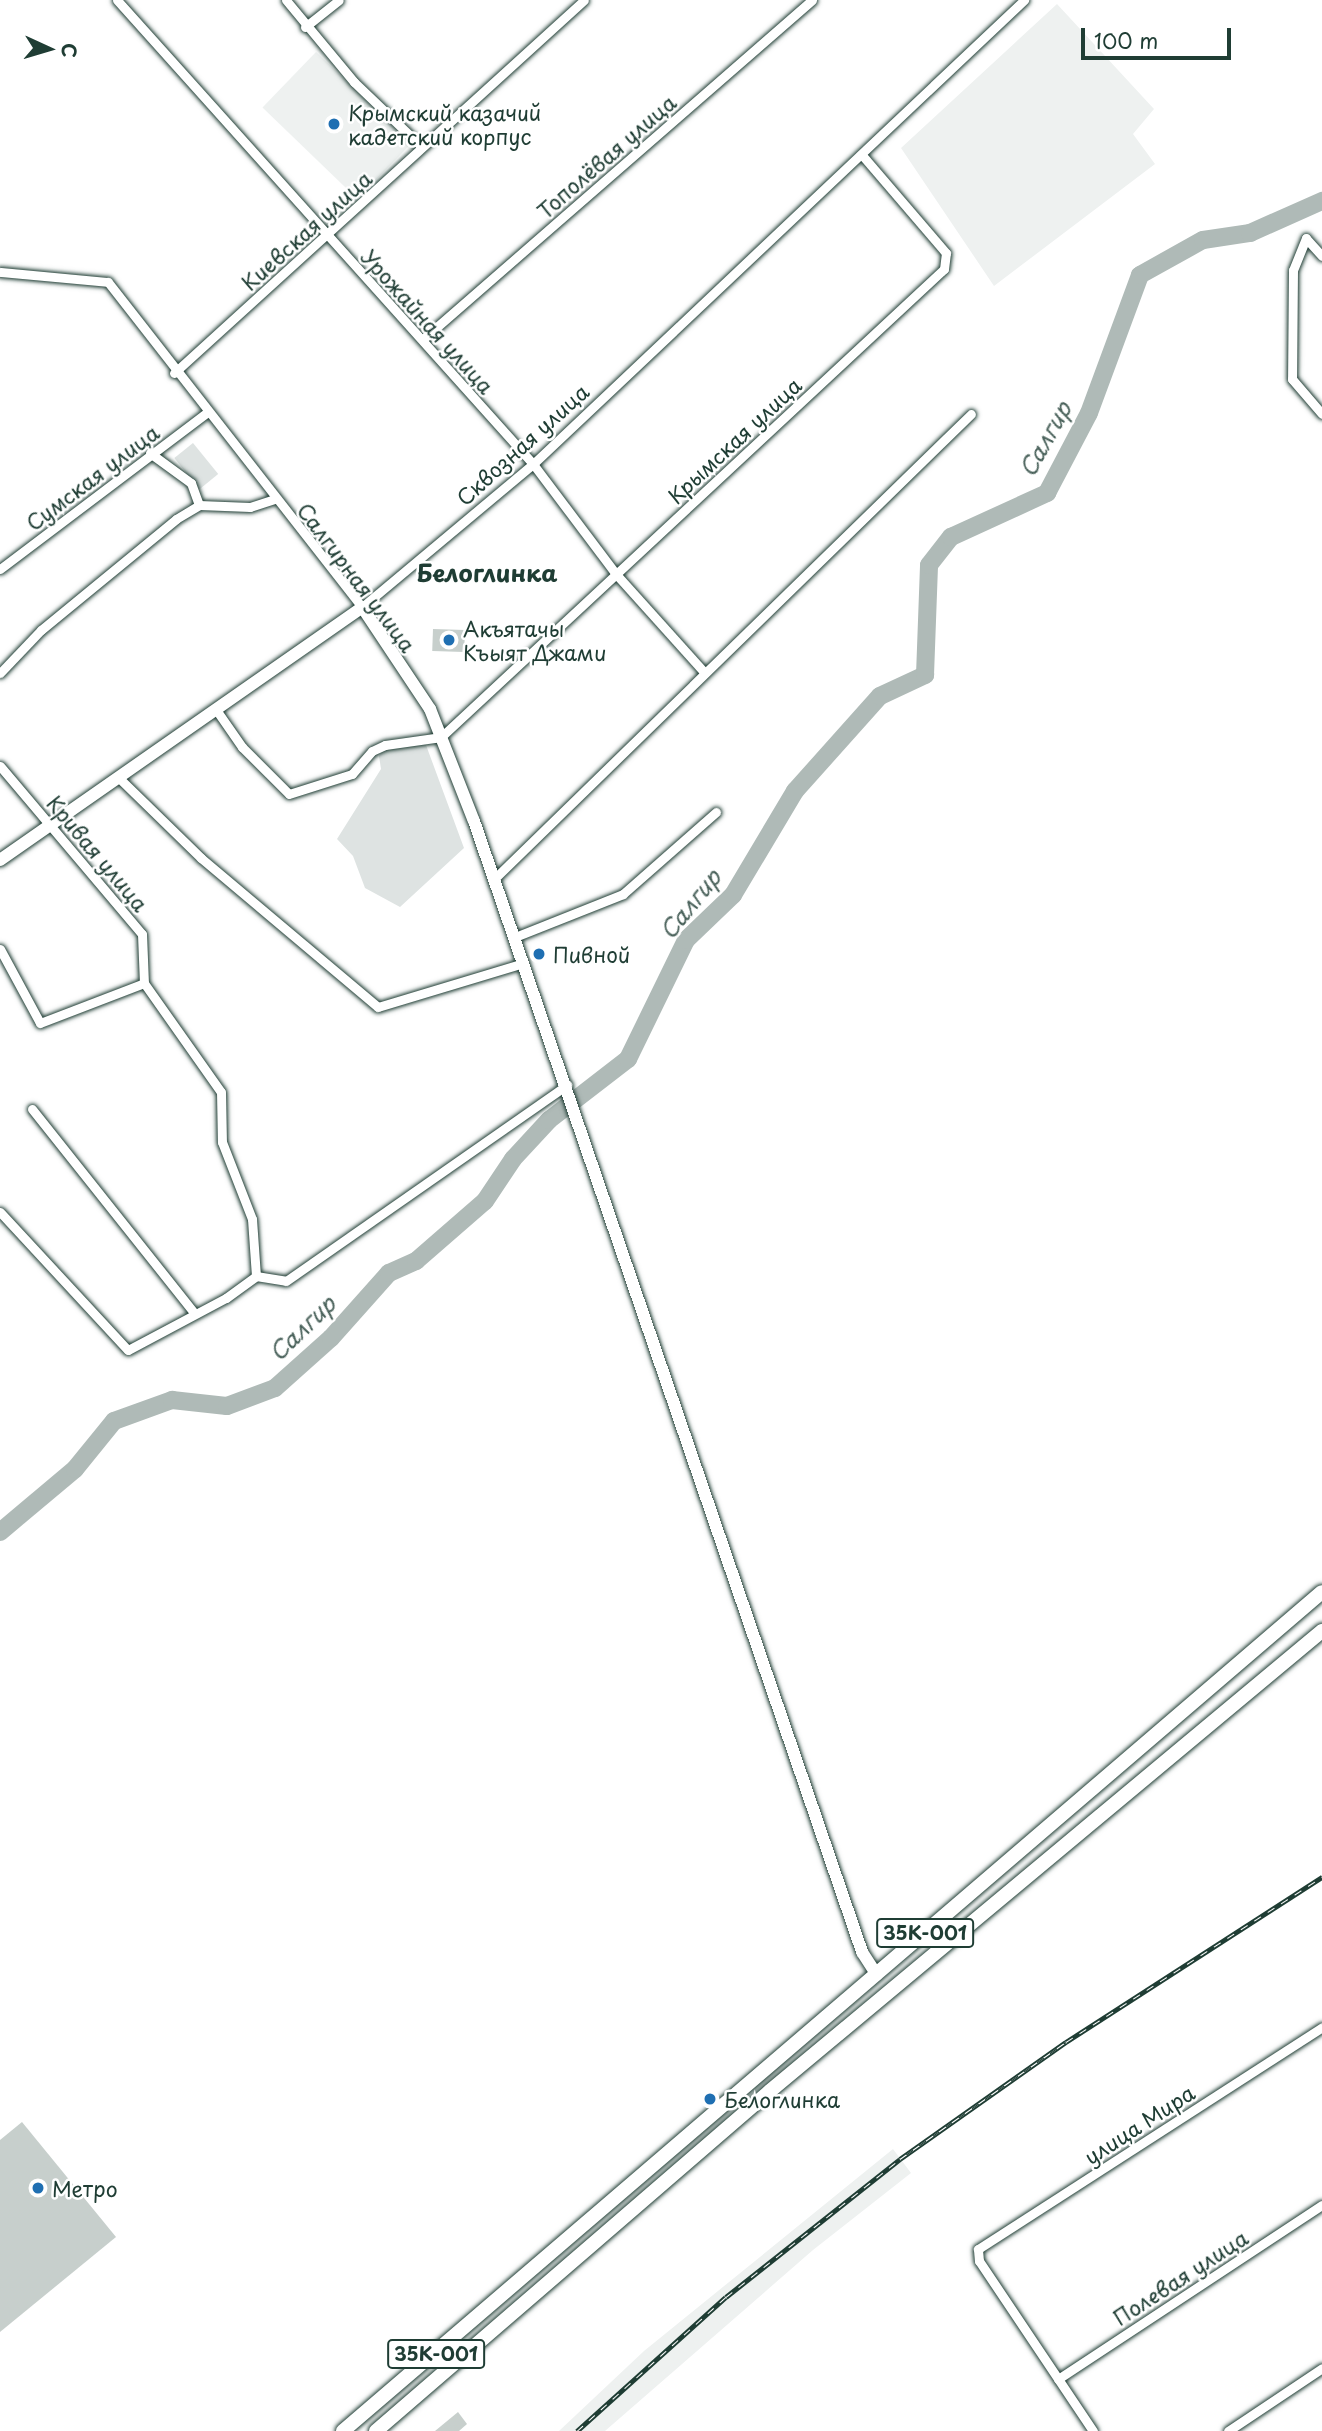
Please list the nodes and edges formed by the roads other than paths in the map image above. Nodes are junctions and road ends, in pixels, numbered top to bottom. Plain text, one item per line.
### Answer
1 (117, 0) edge
2 (286, 0) edge
3 (339, 0) edge
4 (584, 0) edge
5 (812, 0) edge
6 (1024, 0) edge
7 (305, 27) junction
8 (422, 147) junction
9 (861, 154) junction
10 (327, 237) junction
11 (1322, 256) edge
12 (0, 272) edge
13 (423, 339) junction
14 (174, 373) junction
15 (206, 413) junction
16 (971, 414) dead end
17 (1322, 414) edge
18 (150, 453) junction
19 (533, 464) junction
20 (274, 499) junction
21 (199, 505) junction
22 (0, 569) edge
23 (616, 574) junction
24 (362, 607) junction
25 (704, 672) junction
26 (0, 673) edge
27 (217, 711) junction
28 (441, 737) junction
29 (0, 766) edge
30 (119, 778) junction
31 (716, 812) dead end
32 (53, 823) junction
33 (0, 860) edge
34 (494, 879) junction
35 (515, 937) junction
36 (0, 949) edge
37 (524, 963) junction
38 (144, 983) junction
39 (567, 1086) junction
40 (32, 1109) dead end
41 (0, 1212) edge
42 (256, 1276) junction
43 (194, 1313) junction
44 (1322, 1592) edge
45 (1322, 1630) edge
46 (1322, 1640) edge
47 (1296, 1653) junction
48 (877, 1975) junction
49 (1322, 2027) edge
50 (1322, 2205) edge
51 (1322, 2368) edge
52 (1058, 2379) junction
53 (343, 2431) edge
54 (376, 2431) edge
55 (1093, 2431) edge
56 (1228, 2431) edge

1 - 10 street, Урожайная улица
2 - 7 street
3 - 7 street
4 - 8 street, Киевская улица
5 - 13 street, Тополёвая улица
6 - 9 street, Сквозная улица
7 - 8 street
8 - 10 street, Киевская улица
9 - 19 street, Сквозная улица
9 - 23 street, Крымская улица
10 - 13 street, Урожайная улица
10 - 14 street, Киевская улица
11 - 17 street
12 - 14 street, Салгирная улица
13 - 19 street, Урожайная улица
14 - 15 street, Салгирная улица
15 - 18 street, Сумская улица
15 - 20 street, Салгирная улица
16 - 25 street
18 - 21 street
18 - 22 street, Сумская улица
19 - 23 street, Урожайная улица
19 - 24 street, Сквозная улица
20 - 21 street
20 - 24 street, Салгирная улица
21 - 26 street
23 - 25 street, Урожайная улица
23 - 28 street, Крымская улица
24 - 27 main road, Сквозная улица
24 - 28 main road, Салгирная улица
25 - 34 street
27 - 28 street
27 - 30 main road, Сквозная улица
28 - 34 main road, Салгирная улица
29 - 32 street, Кривая улица
30 - 32 main road, Сквозная улица
30 - 37 street
31 - 35 street
32 - 33 main road, Сквозная улица
32 - 38 street, Кривая улица
34 - 35 main road, Салгирная улица
35 - 37 main road, Салгирная улица
36 - 38 street
37 - 39 main road, Салгирная улица
38 - 42 street
39 - 42 street
39 - 48 main road, Салгирная улица
40 - 43 street
41 - 43 street
42 - 43 street
44 - 48 main road, 35К-001
45 - 47 main road, 35К-001
46 - 47 main road
47 - 54 main road, 35К-001
48 - 53 main road, 35К-001
49 - 52 street, улица Мира
50 - 52 street, Полевая улица
51 - 56 street
52 - 55 street

